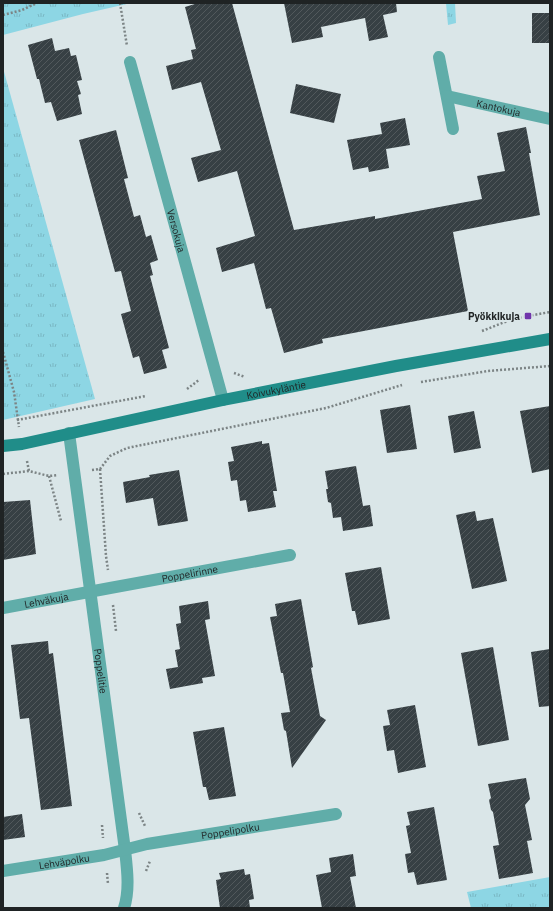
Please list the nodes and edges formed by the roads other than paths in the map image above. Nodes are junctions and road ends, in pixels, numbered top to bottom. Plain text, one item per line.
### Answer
1 (439, 57) dead end
2 (130, 62) road end
3 (447, 96) junction
4 (550, 119) edge
5 (453, 128) dead end
6 (550, 339) edge
7 (223, 400) junction
8 (69, 433) junction
9 (3, 446) edge
10 (290, 555) dead end
11 (90, 592) junction
12 (3, 608) edge
13 (336, 814) dead end
14 (125, 850) junction
15 (3, 871) edge
16 (124, 908) edge

1 - 3 street
2 - 7 street, Versokuja
3 - 4 street, Kantokuja
3 - 5 street
6 - 7 main road, Koivukyläntie
7 - 8 main road, Koivukyläntie
8 - 9 main road, Koivukyläntie
8 - 11 street, Poppelitie
10 - 11 street, Poppelirinne
11 - 12 street, Lehväkuja
11 - 14 street, Poppelitie
13 - 14 street, Poppelipolku
14 - 15 street, Lehväpolku
14 - 16 street, Poppelitie

